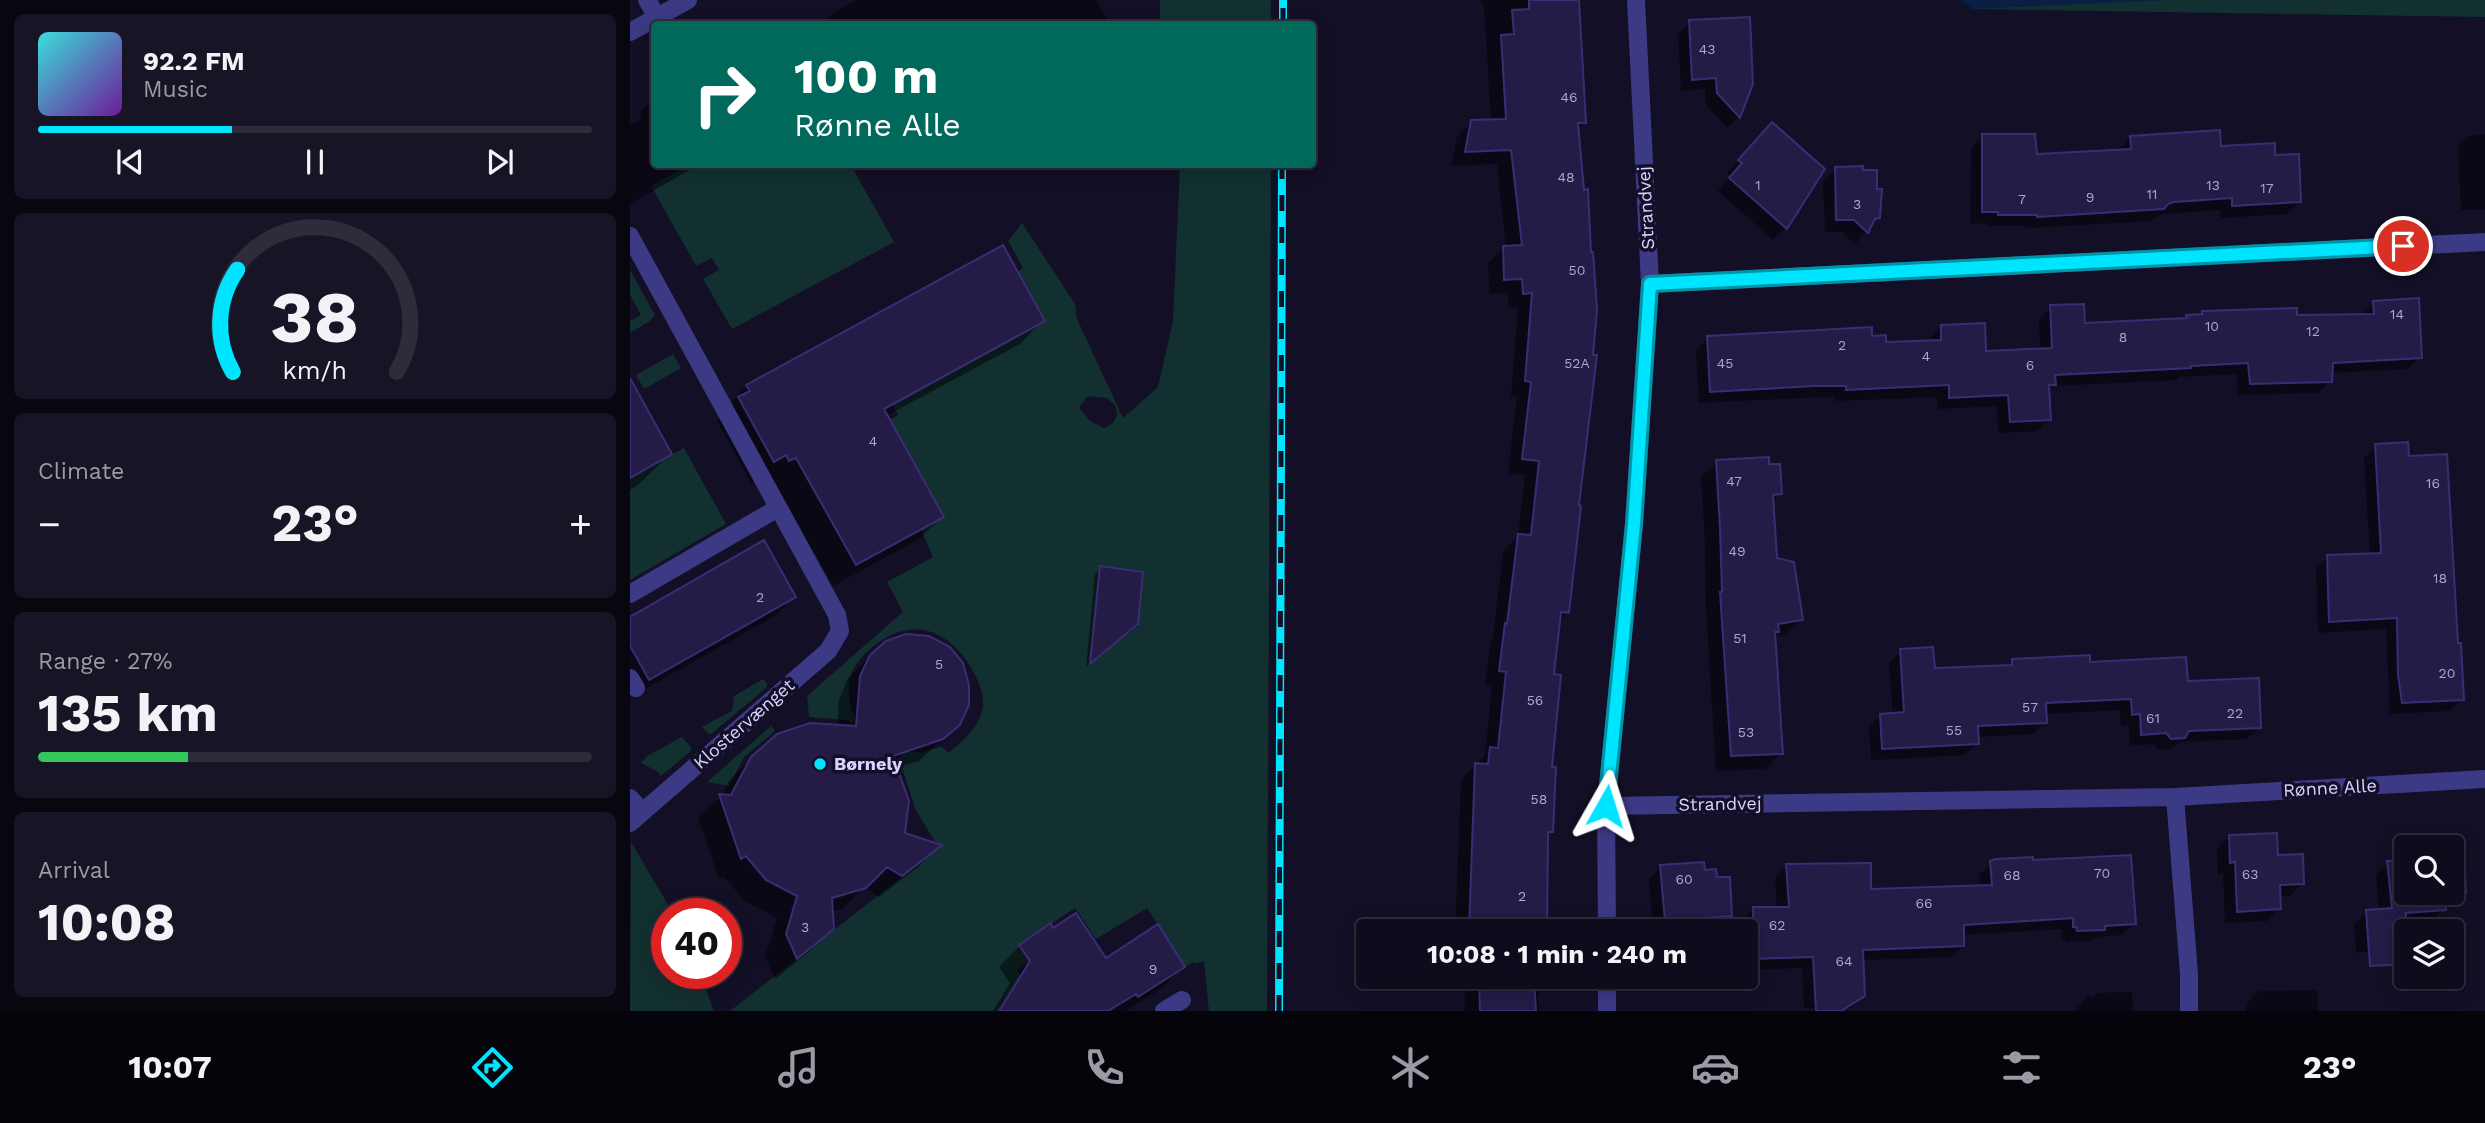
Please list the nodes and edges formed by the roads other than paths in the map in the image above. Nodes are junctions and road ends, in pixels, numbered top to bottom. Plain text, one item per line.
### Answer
1 (647, 0) edge
2 (688, 0) edge
3 (1636, 0) edge
4 (657, 17) junction
5 (630, 32) edge
6 (630, 236) edge
7 (2485, 242) edge
8 (1650, 284) junction
9 (778, 508) junction
10 (630, 594) edge
11 (2485, 779) edge
12 (630, 797) edge
13 (2175, 797) junction
14 (1606, 806) junction
15 (636, 818) edge
16 (1607, 919) edge
17 (1607, 989) edge
18 (1182, 1000) dead end
19 (1164, 1011) edge
20 (1607, 1011) edge
21 (2189, 1011) edge

1 - 4 street
2 - 4 street
3 - 8 street, Strandvej
4 - 5 street
6 - 9 street
7 - 8 street
8 - 14 street, Strandvej
9 - 10 street
9 - 15 street, Klostervænget
11 - 13 street, Rønne Alle
12 - 15 street
13 - 14 street, Strandvej
13 - 21 street
14 - 16 street
17 - 20 street
18 - 19 street

